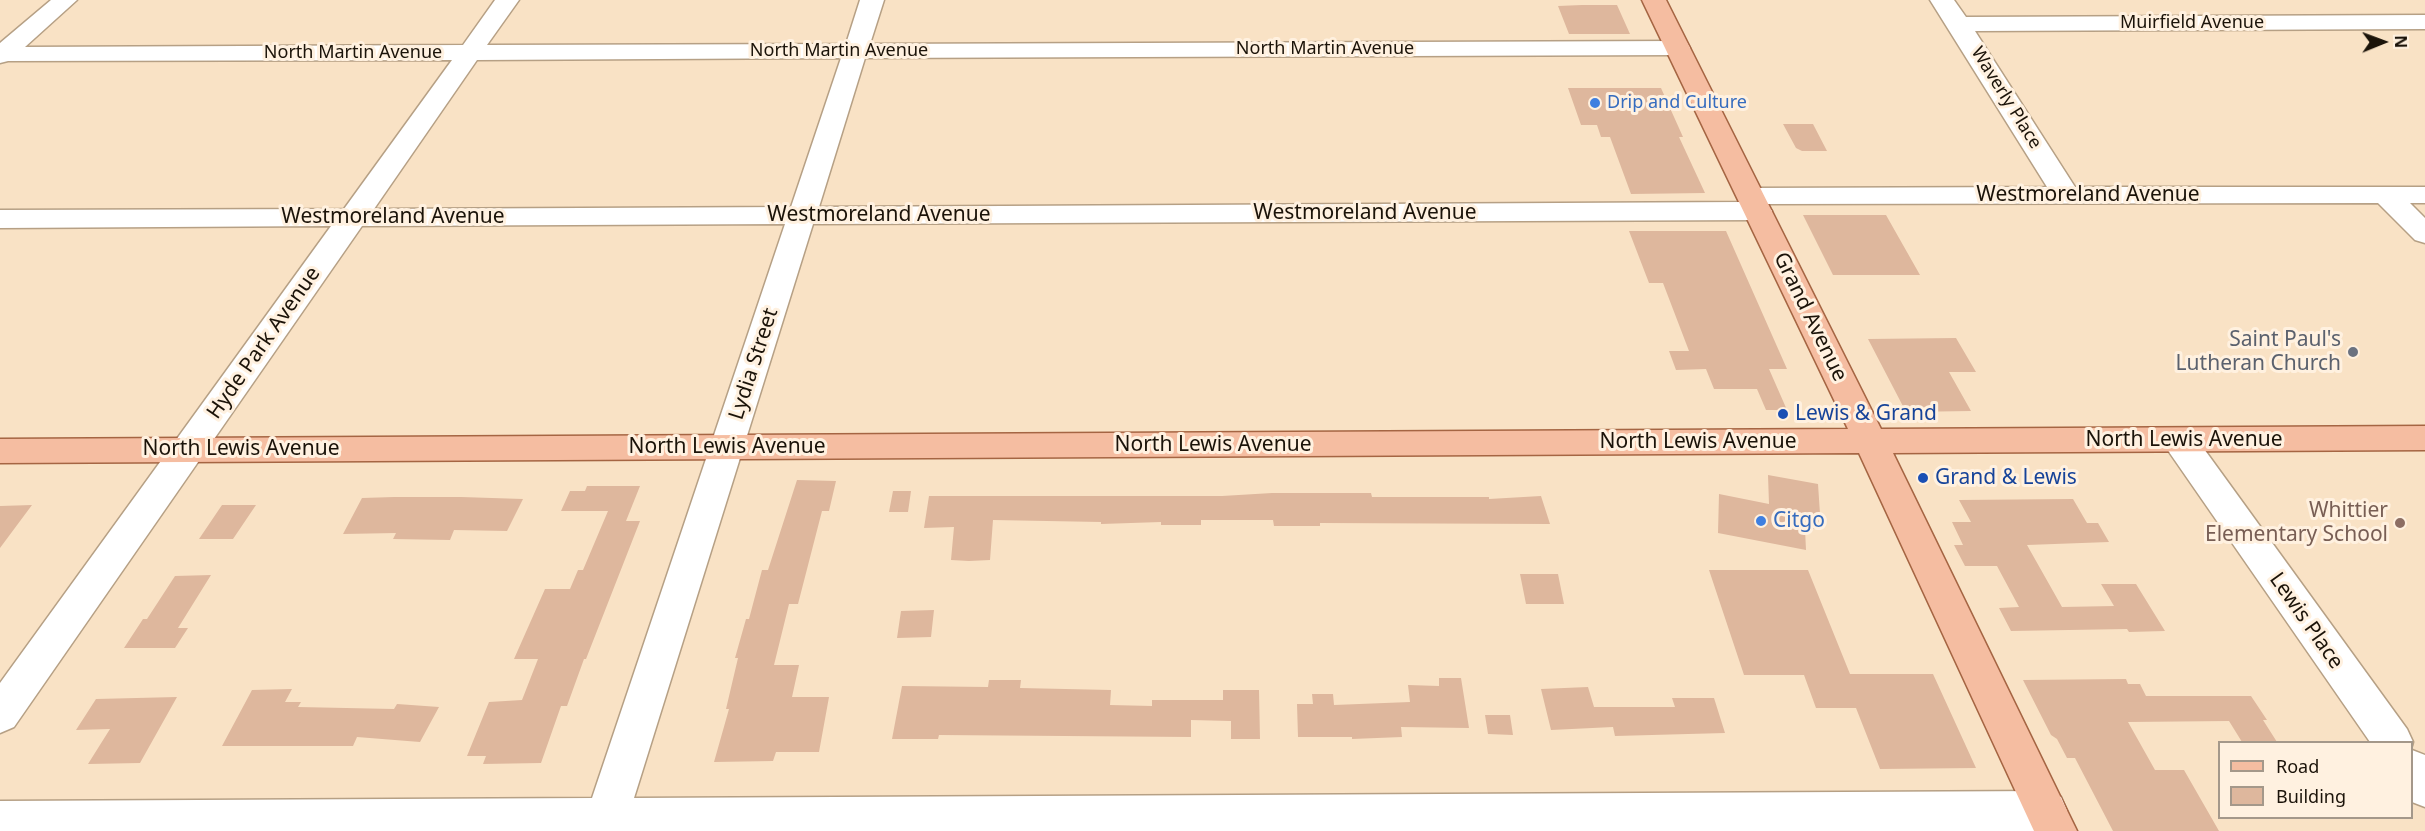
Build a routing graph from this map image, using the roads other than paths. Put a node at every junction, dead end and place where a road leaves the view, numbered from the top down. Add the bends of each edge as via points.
1 (65, 0) edge
2 (507, 0) edge
3 (872, 0) edge
4 (1654, 0) edge
5 (1942, 0) edge
6 (2425, 22) edge
7 (1959, 24) junction
8 (1678, 48) junction
9 (855, 51) junction
10 (470, 52) junction
11 (1, 55) edge
12 (2385, 195) junction
13 (2425, 195) edge
14 (2067, 197) junction
15 (1754, 203) junction
16 (802, 215) junction
17 (352, 218) junction
18 (0, 219) edge
19 (2425, 234) edge
20 (2425, 438) edge
21 (2179, 440) junction
22 (1869, 441) junction
23 (727, 447) junction
24 (188, 450) junction
25 (0, 451) edge
26 (0, 715) edge
27 (2392, 741) edge
28 (2413, 770) edge
29 (2425, 788) edge
30 (0, 821) edge
31 (2051, 821) edge
32 (604, 824) edge

1 - 11 street
2 - 10 street, Hyde Park Avenue
3 - 9 street, Lydia Street
4 - 8 main road, Grand Avenue
5 - 7 street, Waverly Place
6 - 7 street, Muirfield Avenue
7 - 14 street, Waverly Place
8 - 9 street, North Martin Avenue
8 - 15 main road, Grand Avenue
9 - 10 street, North Martin Avenue
9 - 16 street, Lydia Street
10 - 11 street, North Martin Avenue
10 - 17 street, Hyde Park Avenue
12 - 13 street, Westmoreland Avenue
12 - 14 street, Westmoreland Avenue
12 - 19 street
14 - 15 street, Westmoreland Avenue via 1912,194
15 - 16 street, Westmoreland Avenue
15 - 22 main road, Grand Avenue
16 - 17 street, Westmoreland Avenue
16 - 23 street, Lydia Street
17 - 18 street, Westmoreland Avenue
17 - 24 street, Hyde Park Avenue
20 - 21 main road, North Lewis Avenue
21 - 22 main road, North Lewis Avenue
21 - 27 street, Lewis Place
22 - 23 main road, North Lewis Avenue
22 - 31 main road, Grand Avenue
23 - 24 main road, North Lewis Avenue
23 - 32 street, Lydia Street
24 - 25 main road, North Lewis Avenue
24 - 26 street, Hyde Park Avenue
28 - 29 street
30 - 32 street
31 - 32 street

